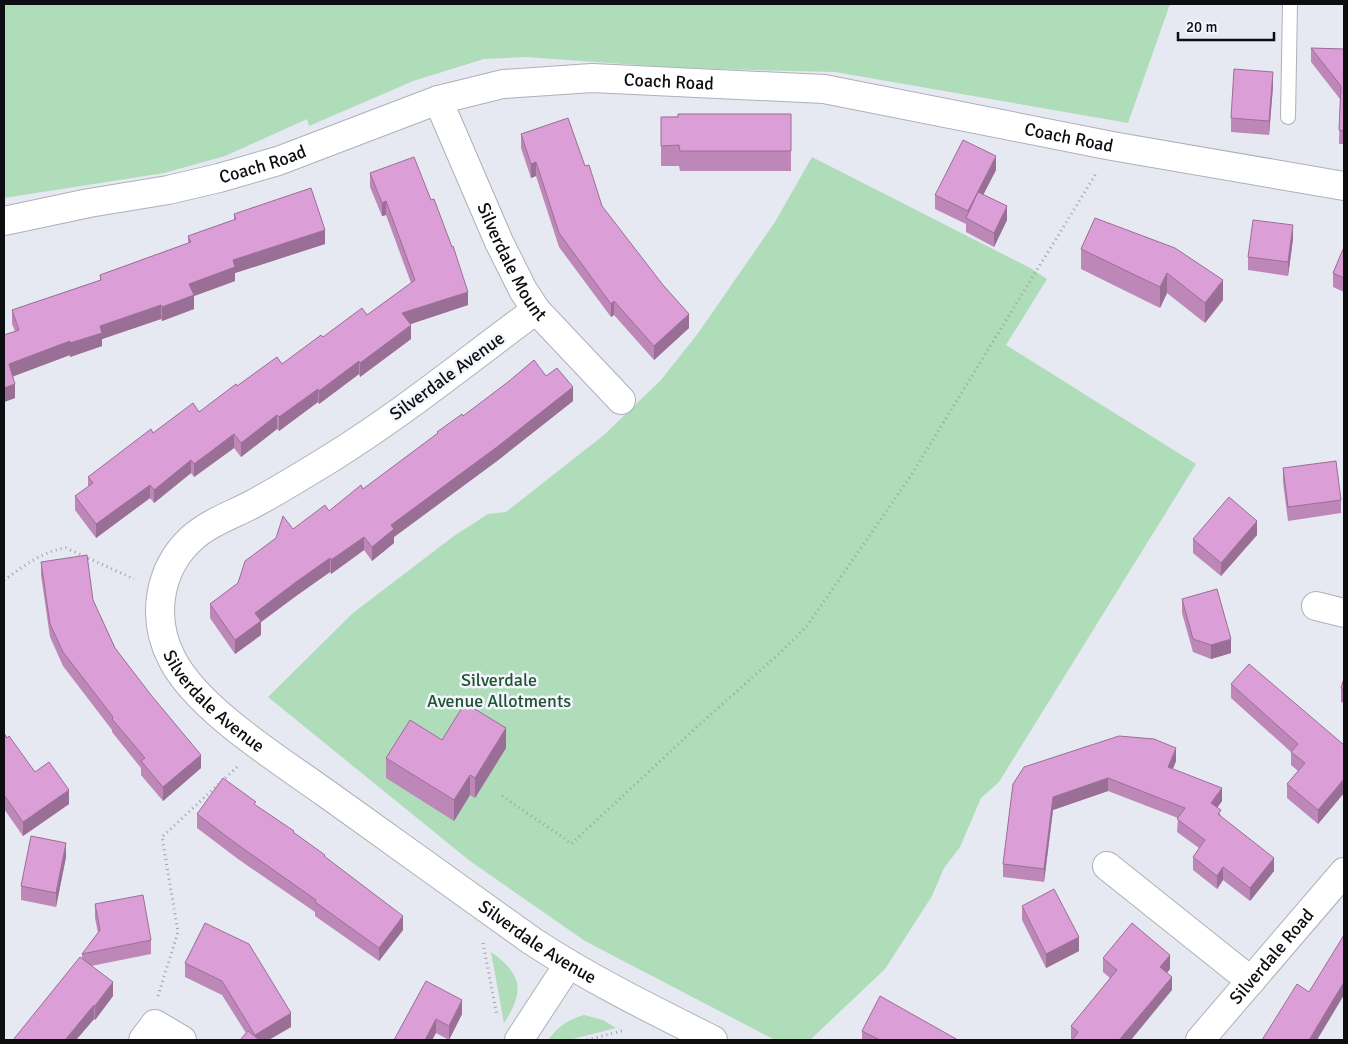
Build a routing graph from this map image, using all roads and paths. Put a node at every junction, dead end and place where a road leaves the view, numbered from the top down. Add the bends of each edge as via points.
1 (1290, 4) edge
2 (438, 100) junction
3 (1288, 116) dead end
4 (1112, 146) junction
5 (1344, 186) edge
6 (4, 221) edge
7 (536, 310) junction
8 (621, 400) dead end
9 (4, 580) edge
10 (161, 592) junction
11 (1316, 606) dead end
12 (1344, 613) edge
13 (260, 746) junction
14 (502, 796) dead end
15 (1107, 866) dead end
16 (1344, 872) edge
17 (475, 900) junction
18 (568, 964) junction
19 (1251, 981) junction
20 (149, 1032) edge
21 (508, 1032) edge
22 (182, 1040) edge
23 (713, 1040) edge
24 (1200, 1040) edge

1 - 3 lane
2 - 4 street, Coach Road via 503,84 592,78 824,89
2 - 6 street, Coach Road via 278,161 236,173 168,190
2 - 7 street, Silverdale Mount via 498,242
4 - 5 street, Coach Road
4 - 14 path via 910,477 807,626 571,844
7 - 8 street, Silverdale Mount
7 - 10 street, Silverdale Avenue via 341,452 192,537 177,554
9 - 10 path via 43,554 66,548
10 - 13 street, Silverdale Avenue via 159,616 163,636 179,671 213,708
11 - 12 street
13 - 17 street, Silverdale Avenue
13 - 20 path via 162,837 178,932
15 - 19 street
16 - 19 street, Silverdale Road
17 - 18 street, Silverdale Avenue
17 - 21 path
18 - 21 street
18 - 23 street, Silverdale Avenue
19 - 24 street, Silverdale Road
20 - 22 street

